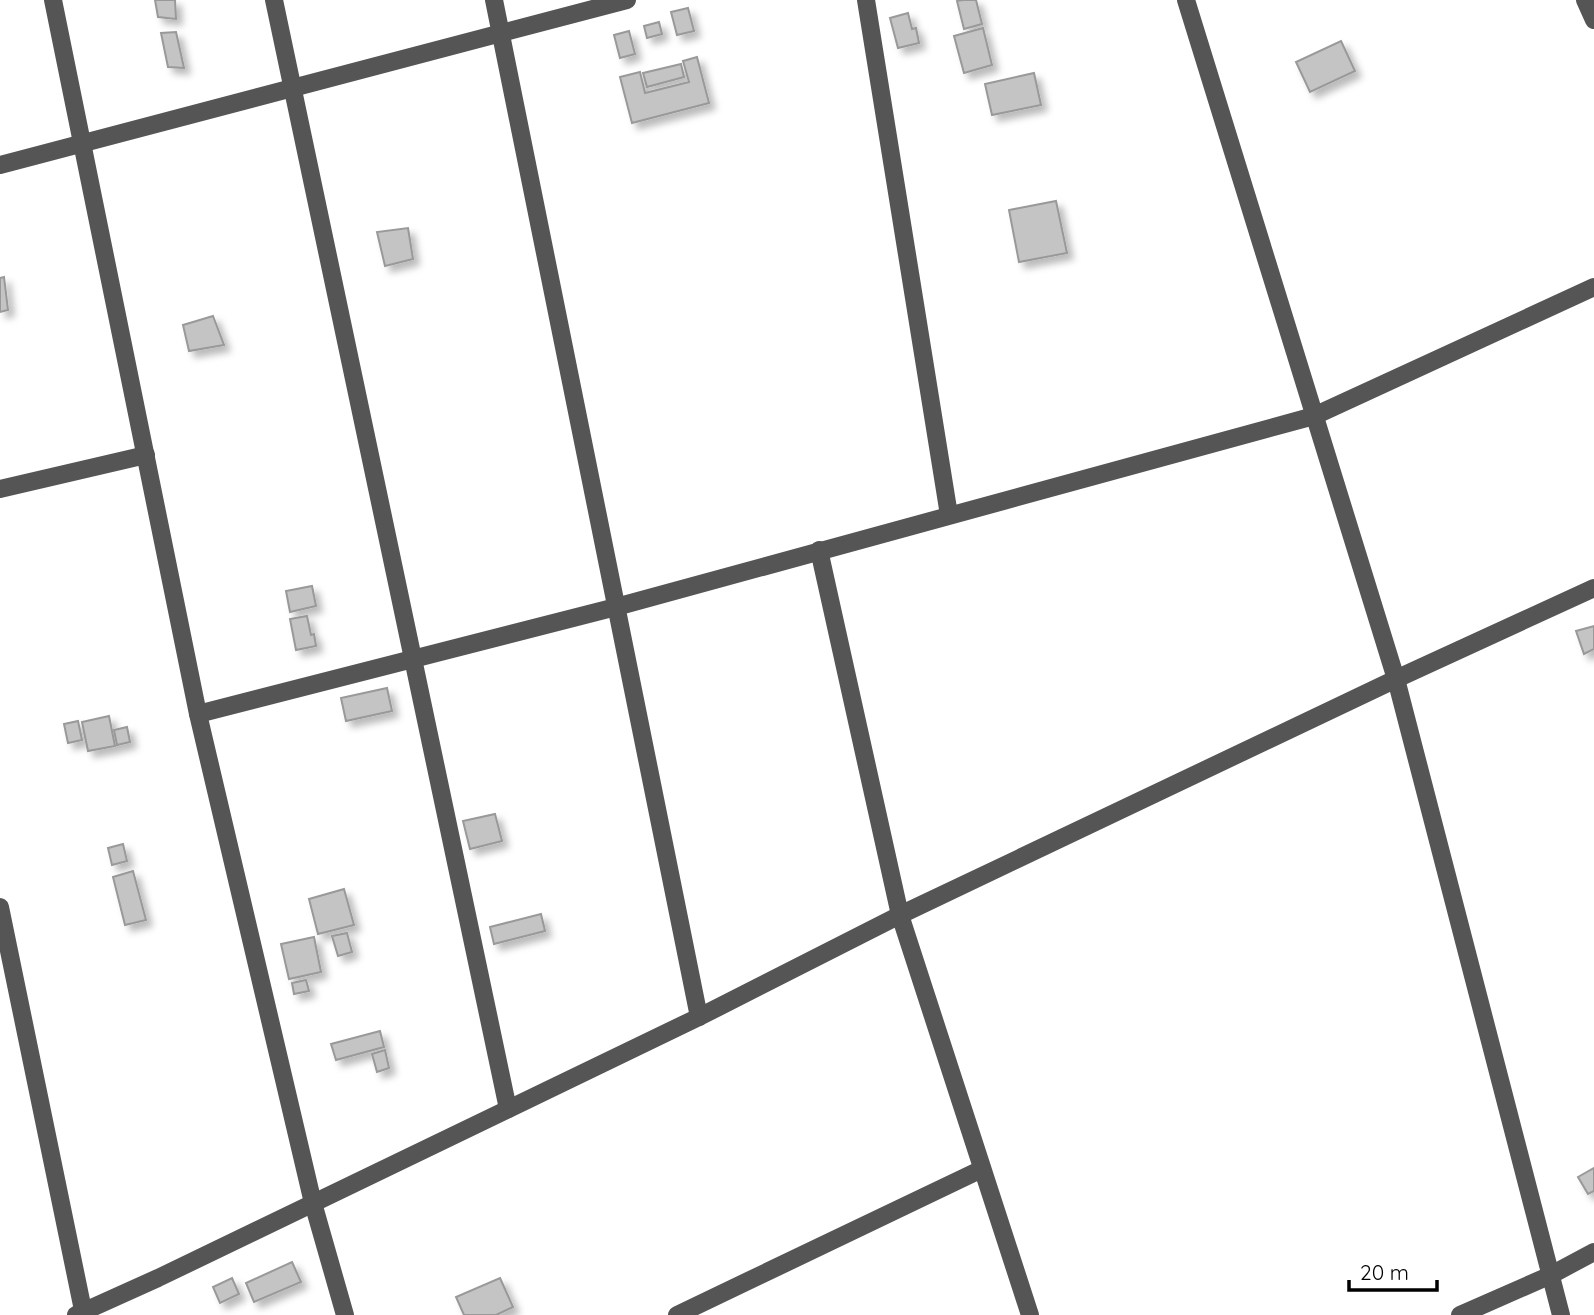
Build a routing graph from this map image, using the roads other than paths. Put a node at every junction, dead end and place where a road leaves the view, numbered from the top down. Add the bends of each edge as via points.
1 (53, 0) edge
2 (274, 0) edge
3 (494, 0) edge
4 (627, 0) edge
5 (866, 0) edge
6 (1186, 0) edge
7 (1585, 0) edge
8 (1594, 20) edge
9 (500, 34) junction
10 (292, 88) junction
11 (83, 143) junction
12 (0, 165) edge
13 (1594, 287) edge
14 (1314, 416) junction
15 (146, 455) junction
16 (0, 489) edge
17 (949, 515) junction
18 (819, 550) junction
19 (1594, 588) edge
20 (617, 607) junction
21 (413, 659) junction
22 (1396, 679) junction
23 (198, 714) junction
24 (0, 907) edge
25 (900, 915) junction
26 (699, 1017) junction
27 (508, 1108) junction
28 (982, 1169) junction
29 (313, 1203) junction
30 (1594, 1252) edge
31 (1551, 1275) junction
32 (81, 1314) edge
33 (345, 1315) edge
34 (677, 1315) edge
35 (1030, 1315) edge
36 (1460, 1315) edge
37 (1561, 1315) edge

1 - 11 street
2 - 10 street
3 - 9 street
4 - 9 street
5 - 17 street
6 - 14 street
7 - 8 street
9 - 10 street
9 - 20 street
10 - 11 street
10 - 21 street
11 - 12 street
11 - 15 street
13 - 14 street
14 - 17 street
14 - 22 street
15 - 16 street
15 - 23 street
17 - 18 street
18 - 20 street
18 - 25 street
19 - 22 street
20 - 21 street
20 - 26 street
21 - 23 street
21 - 27 street
22 - 25 street
22 - 31 street
23 - 29 street
24 - 32 street
25 - 26 street
25 - 28 street
26 - 27 street
27 - 29 street
28 - 34 street
28 - 35 street
29 - 32 street
29 - 33 street
30 - 31 street
31 - 36 street
31 - 37 street

